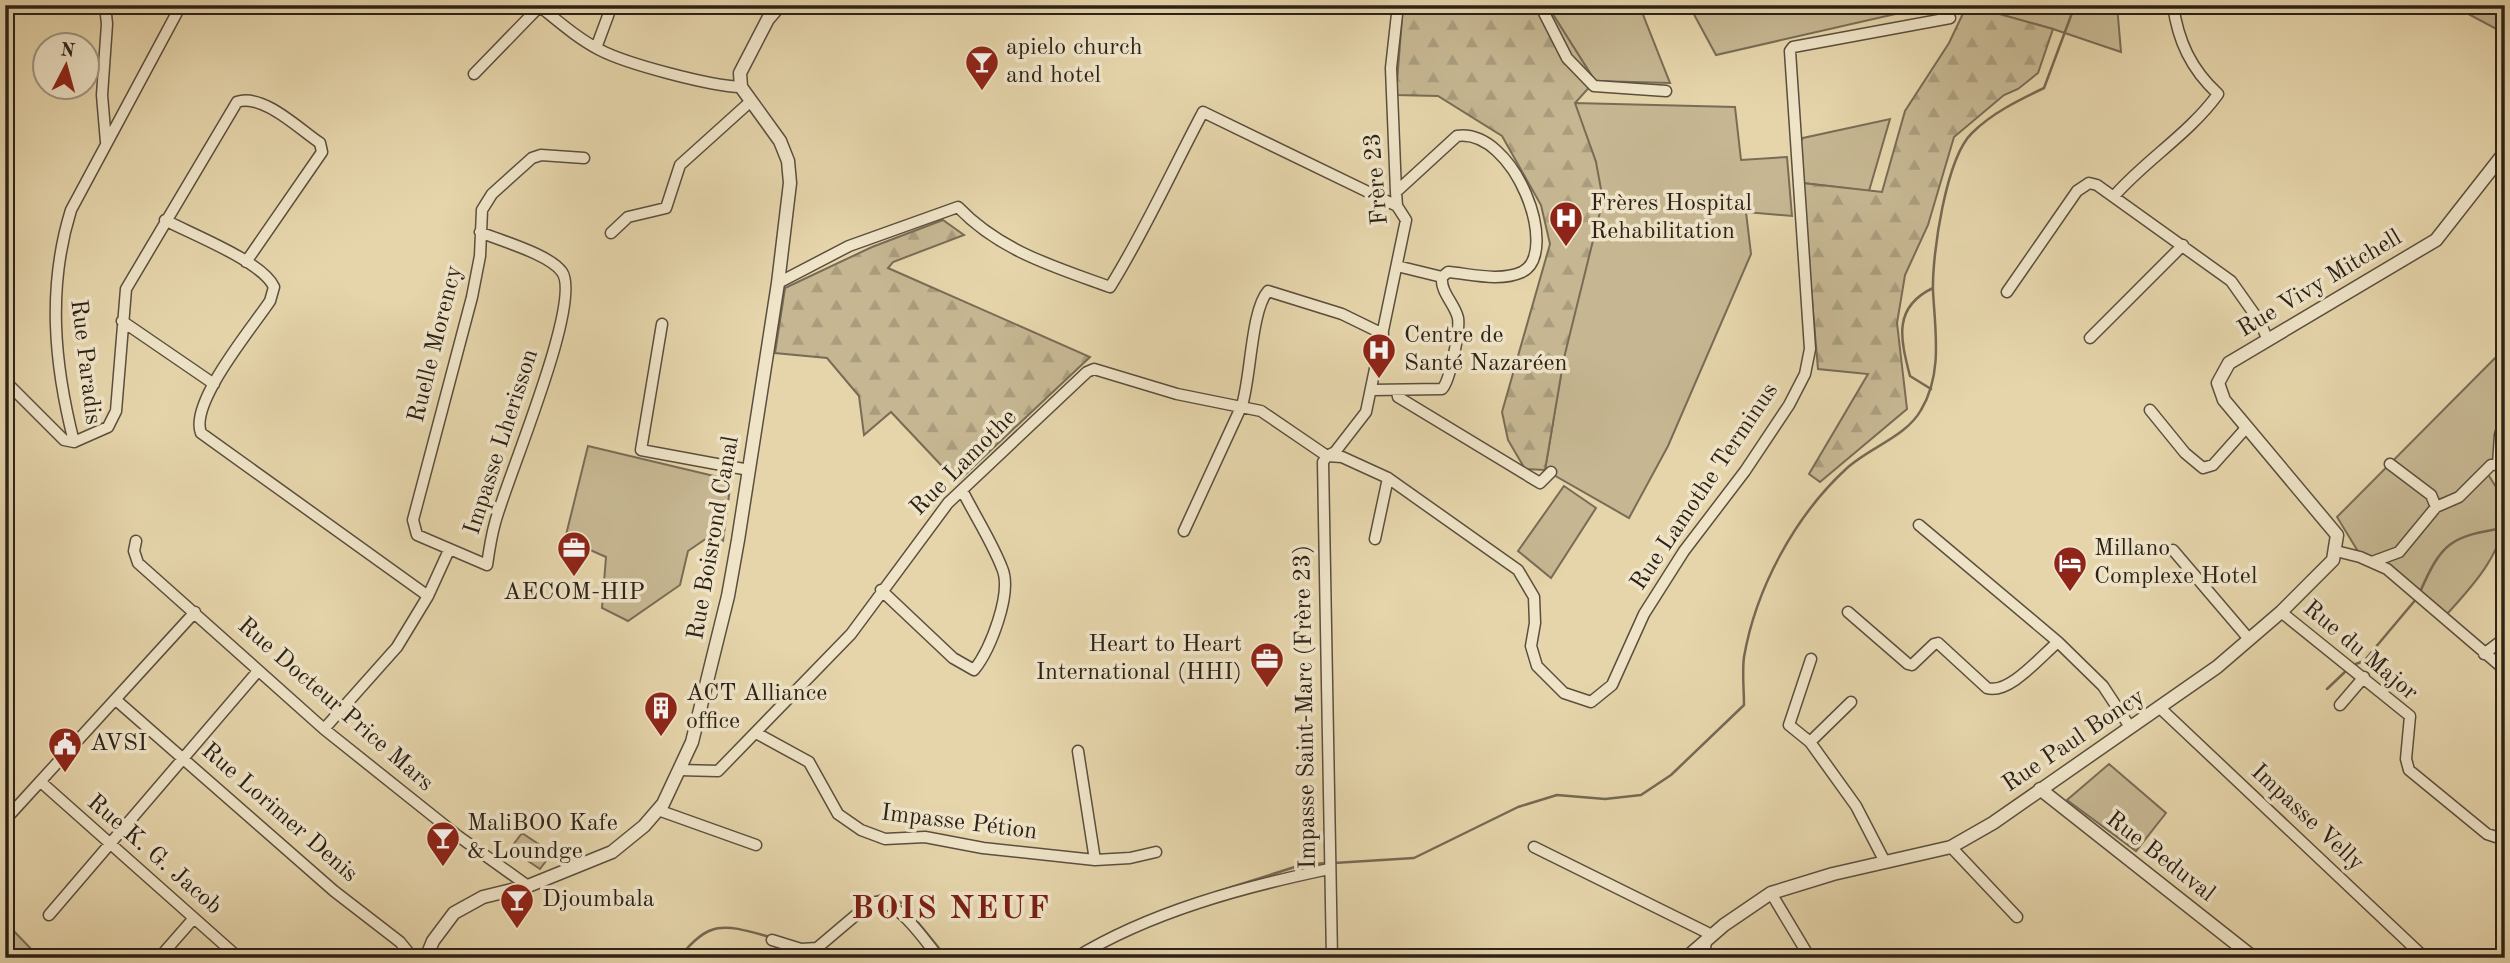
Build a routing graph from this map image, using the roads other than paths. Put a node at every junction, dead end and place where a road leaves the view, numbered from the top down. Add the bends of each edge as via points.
1 (105, 5) edge
2 (181, 5) edge
3 (612, 5) edge
4 (780, 5) edge
5 (1398, 5) edge
6 (1540, 5) edge
7 (2173, 5) edge
8 (539, 6) edge
9 (1950, 18) dead end
10 (596, 48) junction
11 (474, 74) dead end
12 (741, 87) junction
13 (1666, 91) dead end
14 (751, 101) junction
15 (106, 142) junction
16 (2505, 152) edge
17 (584, 158) dead end
18 (1396, 192) junction
19 (2115, 195) junction
20 (1397, 206) junction
21 (165, 220) junction
22 (480, 232) junction
23 (611, 233) dead end
24 (2183, 245) junction
25 (246, 262) junction
26 (1397, 266) junction
27 (1442, 277) junction
28 (778, 283) junction
29 (2007, 292) dead end
30 (122, 321) junction
31 (662, 324) dead end
32 (1383, 334) junction
33 (2090, 338) dead end
34 (2267, 338) junction
35 (5, 381) edge
36 (214, 384) junction
37 (1372, 390) junction
38 (1398, 391) junction
39 (1242, 405) junction
40 (2150, 410) dead end
41 (2505, 419) edge
42 (2246, 428) junction
43 (74, 442) junction
44 (1326, 456) junction
45 (2390, 464) dead end
46 (2502, 464) edge
47 (749, 470) junction
48 (1552, 472) dead end
49 (1388, 478) junction
50 (962, 491) junction
51 (2436, 507) junction
52 (1919, 525) dead end
53 (1184, 531) dead end
54 (1375, 539) dead end
55 (136, 541) dead end
56 (449, 550) junction
57 (2173, 550) dead end
58 (2336, 551) junction
59 (2372, 562) junction
60 (486, 565) joint
61 (881, 590) junction
62 (428, 596) junction
63 (195, 612) junction
64 (1848, 612) dead end
65 (2281, 612) junction
66 (2505, 638) edge
67 (2249, 639) junction
68 (2058, 642) junction
69 (2484, 654) junction
70 (1811, 659) dead end
71 (2355, 670) junction
72 (2505, 670) edge
73 (258, 671) junction
74 (116, 700) junction
75 (1852, 702) dead end
76 (2340, 705) dead end
77 (2160, 708) junction
78 (2130, 727) junction
79 (324, 729) junction
80 (756, 733) junction
81 (1810, 742) junction
82 (1078, 751) dead end
83 (186, 758) junction
84 (679, 770) junction
85 (42, 783) junction
86 (2040, 789) junction
87 (657, 810) junction
88 (5, 820) edge
89 (2505, 840) edge
90 (110, 845) junction
91 (756, 845) dead end
92 (1534, 847) dead end
93 (1951, 847) junction
94 (1156, 852) dead end
95 (1095, 860) junction
96 (1885, 862) junction
97 (1329, 869) junction
98 (528, 886) junction
99 (1770, 893) junction
100 (49, 915) dead end
101 (2017, 917) dead end
102 (194, 918) junction
103 (1709, 938) junction
104 (772, 940) dead end
105 (159, 958) edge
106 (239, 958) edge
107 (413, 958) edge
108 (426, 958) edge
109 (939, 958) edge
110 (1075, 958) edge
111 (1332, 958) edge
112 (1686, 958) edge
113 (1704, 958) edge
114 (1810, 958) edge
115 (2255, 958) edge
116 (2425, 958) edge

1 - 15 street via 102,95
2 - 15 street, Rue Paradis
3 - 10 street
4 - 12 street via 752,45 740,73
5 - 18 street, Frère 23 via 1391,68
6 - 13 street via 1567,58 1594,86
7 - 19 street via 2182,45 2193,67 2218,94 2203,115
8 - 10 street
8 - 11 street
9 - 49 street, Rue Lamothe Terminus via 1790,51 1810,349 1805,374 1745,471 1684,551 1644,614 1612,685 1598,697 1591,702 1564,694 1537,666 1531,646 1534,597 1518,569
10 - 12 street via 719,86
12 - 14 street, Rue Boisrond Canal
14 - 23 street via 680,165 666,208 628,217
14 - 28 street, Rue Boisrond Canal via 789,161
15 - 43 street, Rue Paradis via 71,209 60,245 54,301 60,374
16 - 34 street, Rue Vivy Mitchell via 2436,240
17 - 22 street, Ruelle Morency via 532,158 486,202
18 - 20 street, Frère 23
18 - 27 street via 1457,136 1482,137 1515,171 1538,237 1535,257 1525,270 1507,277 1448,272
19 - 24 street
19 - 29 street via 2097,185 2083,186
20 - 26 street, Frère 23 via 1406,220
20 - 28 street via 1203,112 1110,287 1017,253 958,207 849,246
21 - 25 street
21 - 25 street, Rue Paradis via 237,102 258,102 321,148 320,159
21 - 30 street, Rue Paradis via 126,289
22 - 56 street, Ruelle Morency via 472,297 413,520 417,535
22 - 60 street, Impasse Lherisson via 546,259 560,270 567,289 559,333 495,522
24 - 33 street
24 - 34 street via 2231,281
25 - 36 street via 271,282 273,293
26 - 27 street
26 - 32 street, Frère 23
27 - 38 street via 1441,284 1458,317 1446,386
28 - 47 street, Rue Boisrond Canal
30 - 36 street
30 - 43 street, Rue Paradis via 116,411 108,427
31 - 47 street via 641,450
32 - 37 street, Frère 23
32 - 39 street via 1342,314 1268,290 1254,332 1249,384
34 - 42 street, Rue Vivy Mitchell via 2229,363 2218,383 2224,400
35 - 43 street via 64,440
36 - 62 street via 199,418 201,433
37 - 38 street
37 - 44 street, Frère 23 via 1366,412 1335,452
38 - 48 street via 1398,397 1540,483
39 - 44 street, Rue Lamothe via 1261,411
39 - 50 street, Rue Lamothe via 1177,394 1094,369
39 - 53 street
40 - 42 street via 2203,468 2213,465
41 - 46 street via 2500,435
42 - 58 street, Rue Vivy Mitchell via 2329,523 2337,536
44 - 49 street, Rue Lamothe Terminus via 1342,457
44 - 97 street, Impasse Saint-Marc (Frère 23)
45 - 51 street via 2431,495
46 - 51 street via 2491,466 2459,496
47 - 84 street, Rue Boisrond Canal via 728,596 700,716
49 - 54 street
50 - 61 street, Rue Lamothe
50 - 61 street via 1004,570 1003,603 984,657 974,670 953,658
51 - 59 street via 2399,552
52 - 68 street
55 - 63 street, Rue Docteur Price Mars via 138,563
56 - 60 street, Ruelle Morency
56 - 62 street
57 - 67 street
58 - 59 street
58 - 65 street, Rue Paul Boncy via 2333,560
59 - 69 street via 2387,569
61 - 80 street, Rue Lamothe via 851,634
62 - 79 street via 397,647
63 - 73 street, Rue Docteur Price Mars
63 - 74 street
64 - 68 street via 1908,664 1938,643 1994,690 2011,685
65 - 67 street, Rue Paul Boncy
65 - 71 street, Rue du Major
66 - 69 street
67 - 77 street, Rue Paul Boncy
68 - 78 street via 2103,686
69 - 72 street
70 - 81 street via 1789,722
71 - 76 street
71 - 89 street, Rue du Major via 2410,716 2409,770 2477,827
73 - 79 street, Rue Docteur Price Mars
73 - 83 street
74 - 83 street, Rue Lorimer Denis
74 - 85 street
75 - 81 street
77 - 78 street, Rue Paul Boncy
77 - 116 street, Impasse Velly
78 - 86 street, Rue Paul Boncy
79 - 98 street, Rue Docteur Price Mars
80 - 84 street, Rue Lamothe via 718,771
80 - 95 street, Impasse Pétion via 809,762 838,814 885,839 925,837
81 - 96 street via 1856,806
82 - 95 street
83 - 90 street
83 - 107 street, Rue Lorimer Denis
84 - 87 street, Rue Boisrond Canal
85 - 88 street
85 - 90 street, Rue K. G. Jacob
86 - 93 street, Rue Paul Boncy
86 - 115 street, Rue Beduval
87 - 91 street
87 - 98 street, Rue Boisrond Canal via 612,852
90 - 100 street
90 - 102 street, Rue K. G. Jacob
92 - 103 street
93 - 96 street, Rue Paul Boncy
93 - 101 street
94 - 95 street, Impasse Pétion
96 - 99 street, Rue Paul Boncy
97 - 110 street via 1199,904 1106,940
97 - 111 street, Impasse Saint-Marc (Frère 23)
98 - 108 street, Rue Boisrond Canal via 483,897 454,913
99 - 103 street, Rue Paul Boncy
99 - 114 street
102 - 105 street
102 - 106 street, Rue K. G. Jacob
103 - 112 street, Rue Paul Boncy
103 - 113 street
104 - 109 street via 802,949 817,948 869,904 880,901 894,906

